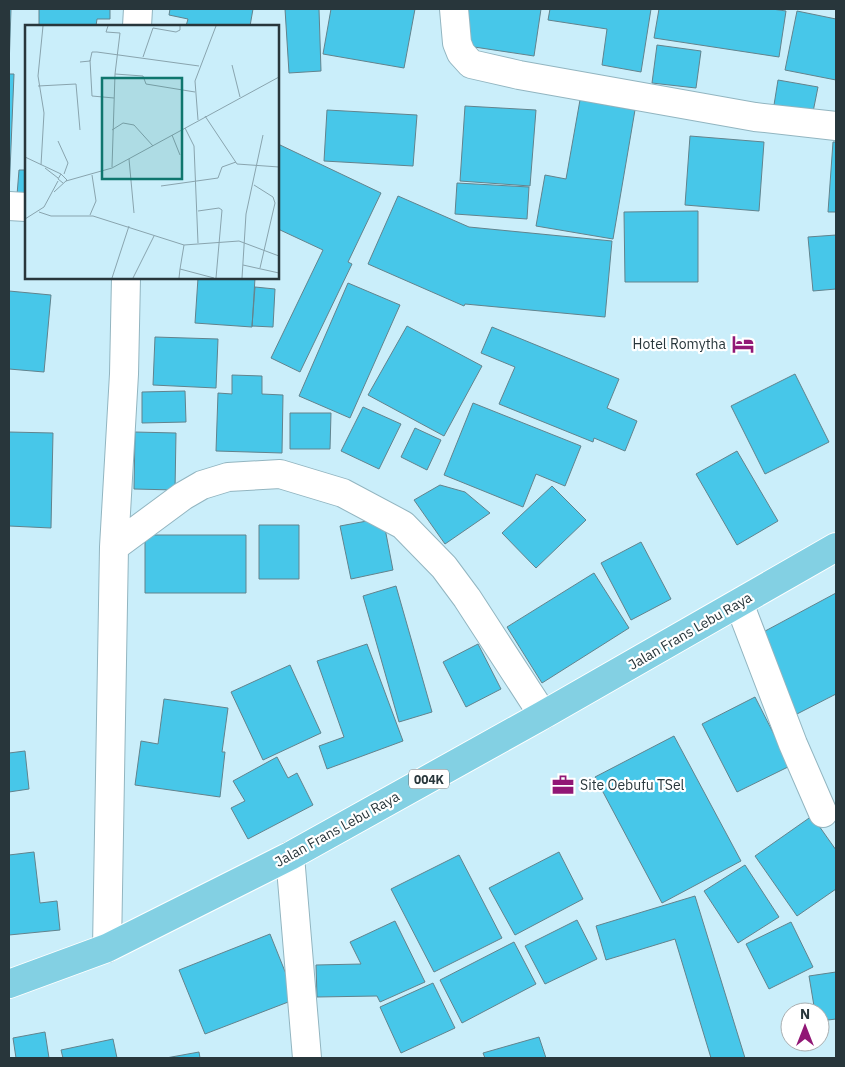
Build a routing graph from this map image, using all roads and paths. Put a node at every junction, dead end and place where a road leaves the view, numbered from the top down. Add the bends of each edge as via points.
1 (138, 9) edge
2 (454, 9) edge
3 (137, 25) edge
4 (836, 126) edge
5 (9, 206) edge
6 (25, 207) edge
7 (126, 279) edge
8 (114, 546) junction
9 (836, 547) edge
10 (739, 603) junction
11 (543, 715) junction
12 (823, 813) dead end
13 (290, 856) junction
14 (107, 948) junction
15 (9, 984) edge
16 (307, 1058) edge

1 - 3 street
2 - 4 street via 457,44 471,64 519,76 755,117
5 - 6 street
7 - 8 street
8 - 11 street via 183,496 202,485 228,477 280,474 343,493 403,525 444,567
8 - 14 street
9 - 10 main road, Jalan Frans Lebu Raya / 004K
10 - 11 main road, Jalan Frans Lebu Raya / 004K
10 - 12 street
11 - 13 main road, Jalan Frans Lebu Raya / 004K
13 - 14 main road, Jalan Frans Lebu Raya / 004K
13 - 16 street
14 - 15 main road, Jalan Frans Lebu Raya / 004K

